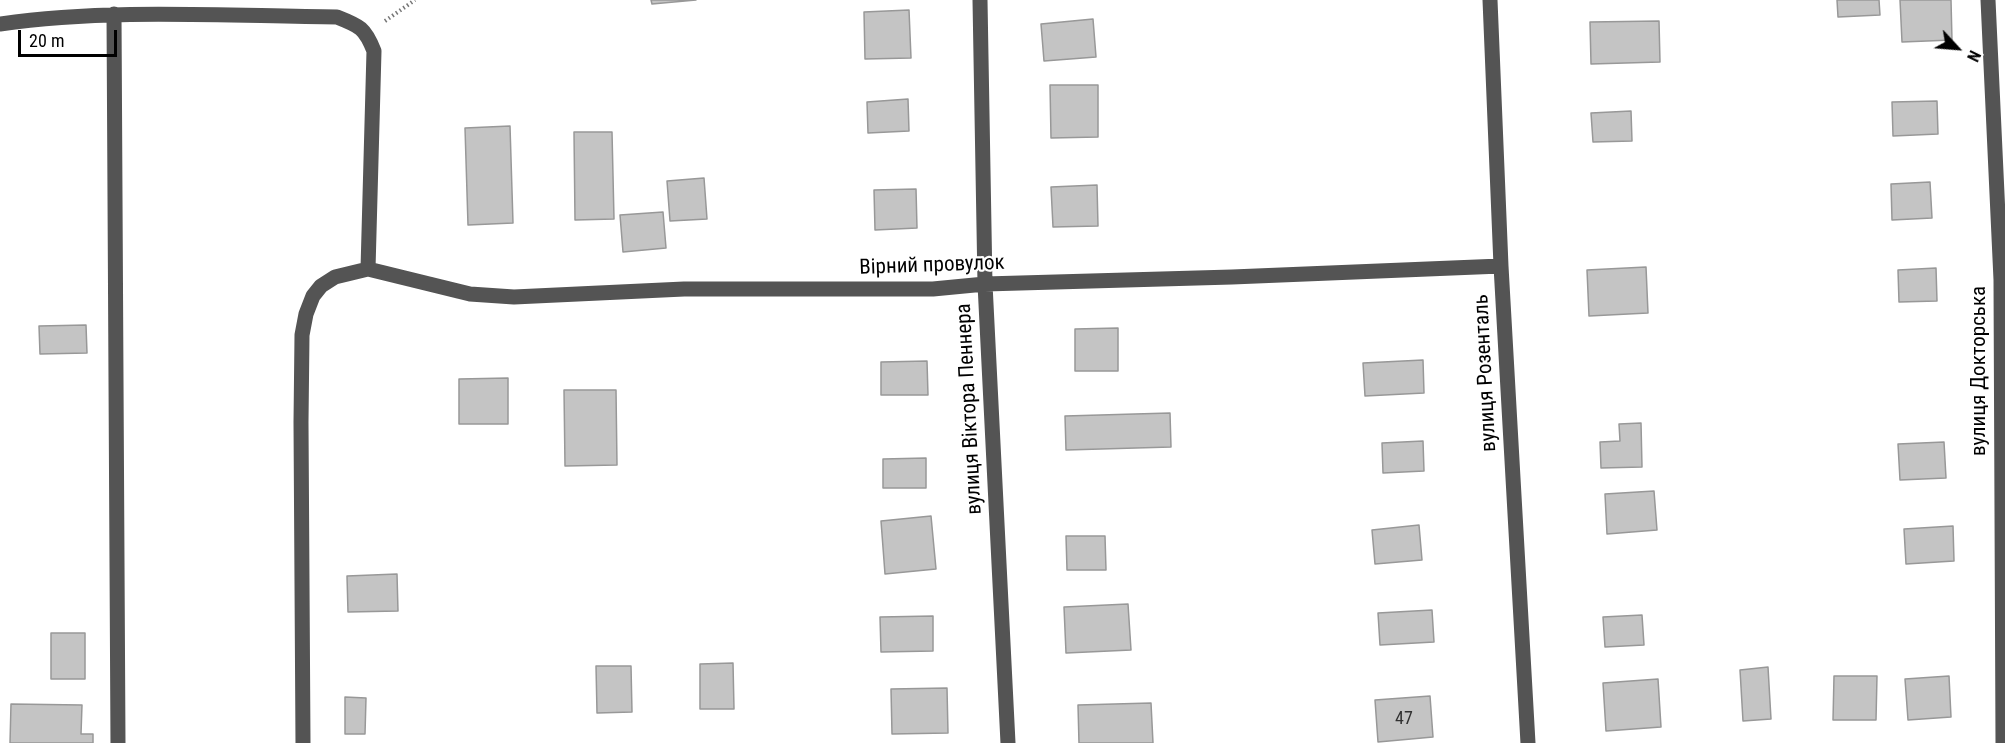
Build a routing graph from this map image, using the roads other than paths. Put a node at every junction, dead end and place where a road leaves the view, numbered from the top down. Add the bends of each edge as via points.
1 (980, 0) edge
2 (1490, 0) edge
3 (1988, 0) edge
4 (114, 14) junction
5 (0, 24) edge
6 (1501, 266) junction
7 (368, 269) junction
8 (985, 284) junction
9 (118, 743) edge
10 (303, 743) edge
11 (1008, 743) edge
12 (1528, 743) edge
13 (2003, 743) edge

1 - 8 street, вулиця Віктора Пеннера
2 - 6 street, вулиця Розенталь
3 - 13 street, вулиця Докторська via 2001,280
4 - 5 street
4 - 7 street via 337,17 367,33 374,51
4 - 9 street
6 - 8 street, Вірний провулок
6 - 12 street, вулиця Розенталь
7 - 8 street, Вірний провулок via 470,294 514,297 684,289 933,289
7 - 10 street via 335,276 321,286 313,296 302,334
8 - 11 street, вулиця Віктора Пеннера

